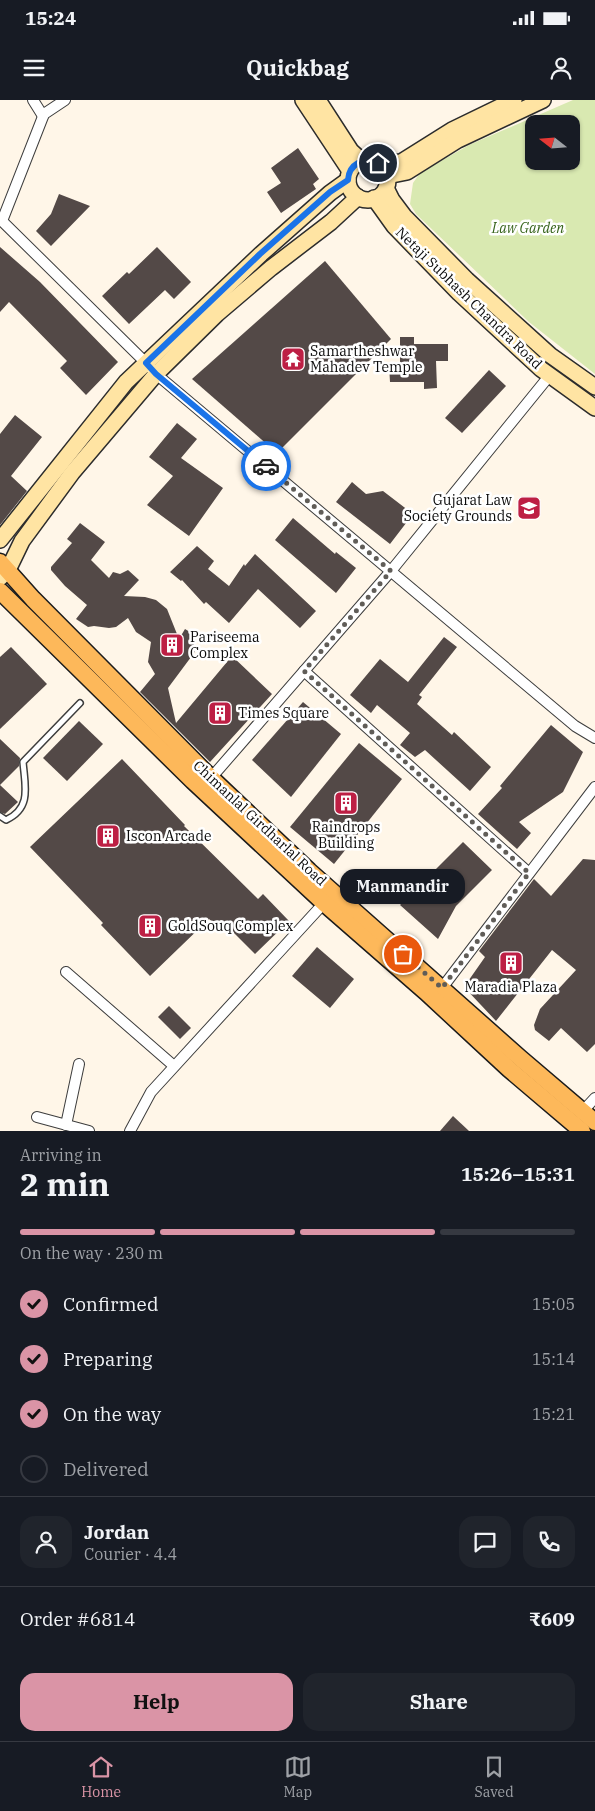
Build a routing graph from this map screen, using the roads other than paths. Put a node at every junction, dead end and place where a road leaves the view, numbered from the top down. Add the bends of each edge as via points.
1 (33, 100) edge
2 (65, 100) edge
3 (303, 100) edge
4 (318, 100) edge
5 (514, 100) edge
6 (544, 100) edge
7 (43, 116) junction
8 (362, 161) junction
9 (378, 163) junction
10 (349, 176) junction
11 (387, 182) junction
12 (358, 197) junction
13 (374, 198) junction
14 (1, 220) edge
15 (151, 369) junction
16 (550, 375) junction
17 (595, 387) edge
18 (595, 408) edge
19 (0, 540) edge
20 (3, 570) edge
21 (391, 571) junction
22 (0, 591) edge
23 (304, 671) junction
24 (80, 703) dead end
25 (595, 738) edge
26 (211, 778) junction
27 (595, 787) edge
28 (0, 816) edge
29 (529, 873) junction
30 (324, 903) junction
31 (66, 972) dead end
32 (442, 988) junction
33 (79, 1064) dead end
34 (174, 1066) junction
35 (595, 1098) edge
36 (589, 1116) edge
37 (37, 1118) dead end
38 (66, 1125) junction
39 (89, 1131) edge
40 (130, 1131) edge
41 (582, 1131) edge

1 - 7 street
2 - 7 street
3 - 10 main road
4 - 8 main road via 351,151
5 - 9 main road via 452,130 401,162
6 - 11 main road via 458,140
7 - 14 street
8 - 9 main road
8 - 10 main road via 353,167
9 - 11 main road
10 - 12 main road via 351,190
10 - 15 main road via 260,254
11 - 13 main road via 379,196
11 - 17 main road, Netaji Subhash Chandra Road via 392,200 404,216 467,280 550,355
12 - 13 main road
12 - 15 main road
13 - 16 main road, Netaji Subhash Chandra Road via 394,226 459,292
14 - 15 street
15 - 19 main road via 126,382
15 - 20 main road
15 - 21 street
16 - 18 main road, Netaji Subhash Chandra Road
16 - 21 street
20 - 26 main road, Chimanlal Girdharlal Road
21 - 23 street
21 - 25 street via 575,726
22 - 30 main road, Chimanlal Girdharlal Road via 193,781
23 - 26 street
23 - 29 street
24 - 28 lane via 23,762 25,804 15,816 6,820
26 - 32 main road, Chimanlal Girdharlal Road via 309,871
27 - 29 street
29 - 32 street
30 - 34 street
30 - 41 main road, Chimanlal Girdharlal Road
31 - 34 street
32 - 36 main road, Chimanlal Girdharlal Road
33 - 38 street
34 - 40 street via 151,1092
35 - 36 street
37 - 38 street
38 - 39 street

